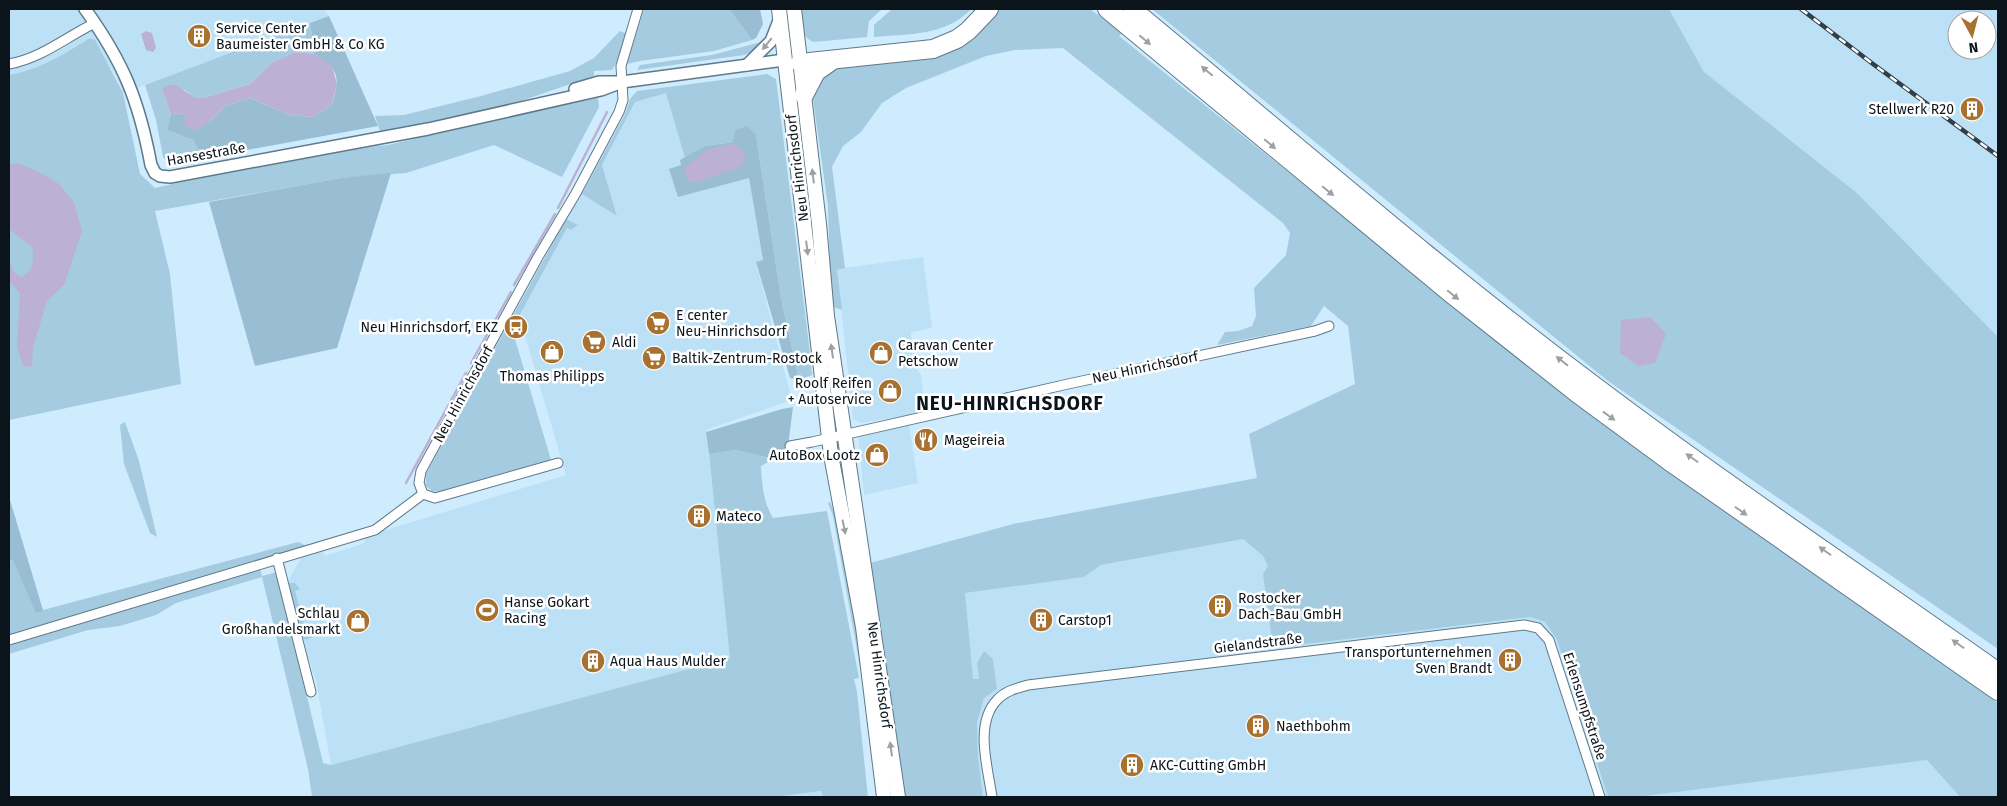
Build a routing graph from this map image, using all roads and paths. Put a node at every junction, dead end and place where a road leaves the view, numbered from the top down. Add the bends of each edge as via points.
1 (85, 9) edge
2 (638, 9) edge
3 (794, 9) edge
4 (975, 9) edge
5 (989, 9) edge
6 (1107, 9) edge
7 (1132, 9) edge
8 (779, 14) edge
9 (95, 23) junction
10 (794, 58) junction
11 (838, 59) junction
12 (9, 64) edge
13 (747, 65) junction
14 (622, 82) junction
15 (804, 95) junction
16 (1328, 326) dead end
17 (827, 424) junction
18 (843, 434) junction
19 (828, 438) junction
20 (790, 446) dead end
21 (846, 454) junction
22 (558, 463) dead end
23 (423, 494) junction
24 (277, 558) junction
25 (1538, 628) joint
26 (9, 640) edge
27 (1998, 672) edge
28 (1998, 691) edge
29 (311, 692) dead end
30 (884, 797) edge
31 (898, 797) edge
32 (992, 797) edge
33 (1600, 797) edge

1 - 9 street, Hansestraße
2 - 14 street, Neu Hinrichsdorf via 621,66
3 - 10 main road
4 - 10 highway via 958,26 934,37
5 - 11 highway via 968,31 944,46
6 -> 28 highway via 1446,290 1578,394
27 -> 7 highway via 1684,452 1583,377 1462,283
8 - 10 main road
8 -> 13 street via 771,41
9 - 12 street via 57,46
9 - 14 street, Hansestraße via 125,73 140,115 151,166 160,176 170,177 466,122
10 - 11 highway
10 - 13 street
10 - 15 main road, Neu Hinrichsdorf
10 -> 17 main road, Neu Hinrichsdorf
11 - 15 highway via 816,72
13 - 14 street
14 - 23 street, Neu Hinrichsdorf via 619,112 608,134 421,471 419,483
18 -> 15 main road, Neu Hinrichsdorf via 824,292
16 - 18 street, Neu Hinrichsdorf
17 - 18 main road
17 - 19 main road, Neu Hinrichsdorf
18 - 19 street, Neu Hinrichsdorf
18 - 21 main road, Neu Hinrichsdorf
19 - 20 street, Neu Hinrichsdorf
19 - 21 main road via 836,439
19 -> 30 main road, Neu Hinrichsdorf via 863,627
31 -> 21 main road, Neu Hinrichsdorf
22 - 23 street via 434,498
23 - 24 street via 375,530
24 - 26 street
24 - 29 street
25 - 32 street, Gielandstraße via 1524,625 1028,685 997,700 986,721
25 - 33 street, Erlensumpfstraße via 1549,640

